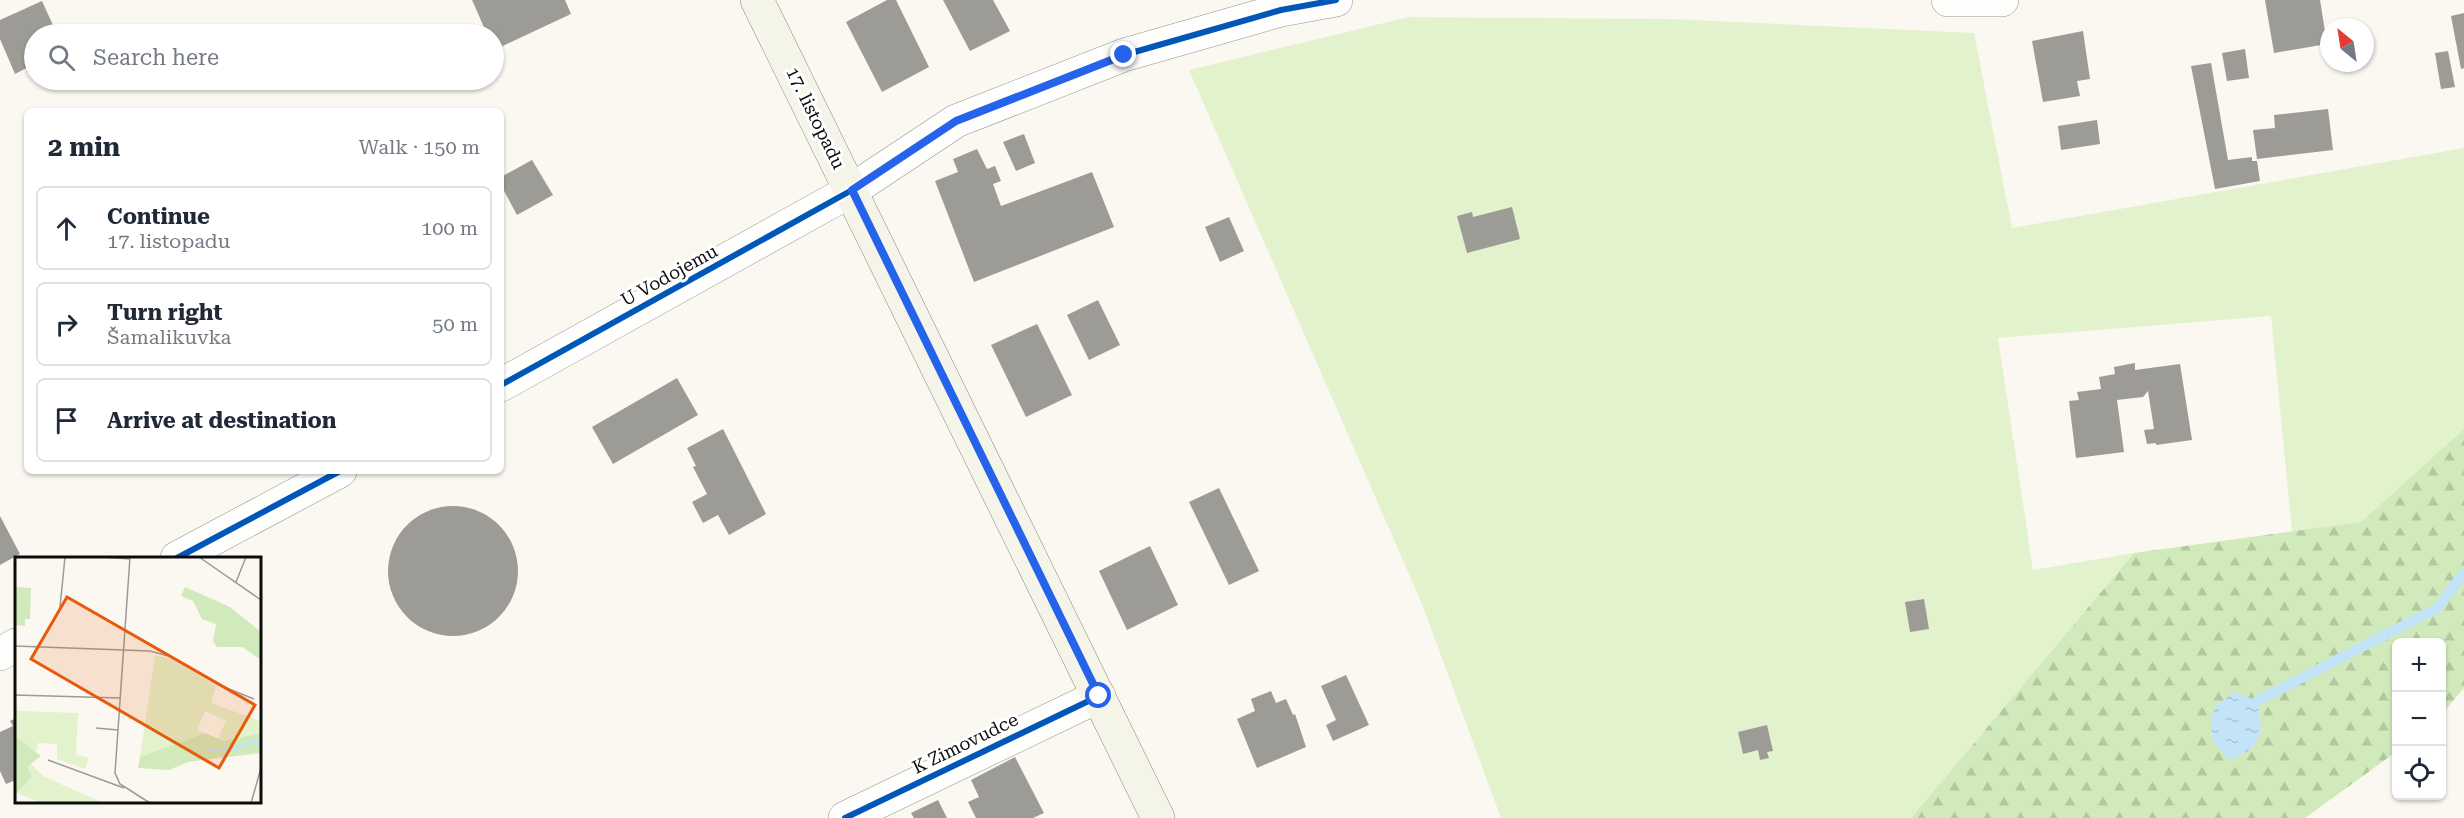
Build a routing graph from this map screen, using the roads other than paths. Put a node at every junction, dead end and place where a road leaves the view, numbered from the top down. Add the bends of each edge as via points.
1 (757, 0) edge
2 (1336, 0) edge
3 (1948, 0) edge
4 (2002, 0) edge
5 (852, 190) junction
6 (504, 383) edge
7 (334, 474) edge
8 (179, 557) edge
9 (15, 646) edge
10 (0, 654) edge
11 (1099, 696) junction
12 (845, 818) edge
13 (1158, 818) edge

1 - 5 main road, 17. listopadu
2 - 5 street, U Vodojemu via 1281,10 1124,55 956,121
3 - 4 street
5 - 6 street, U Vodojemu
5 - 11 main road, 17. listopadu
7 - 8 street
9 - 10 street
11 - 12 street, K Zimovudce
11 - 13 main road, 17. listopadu

